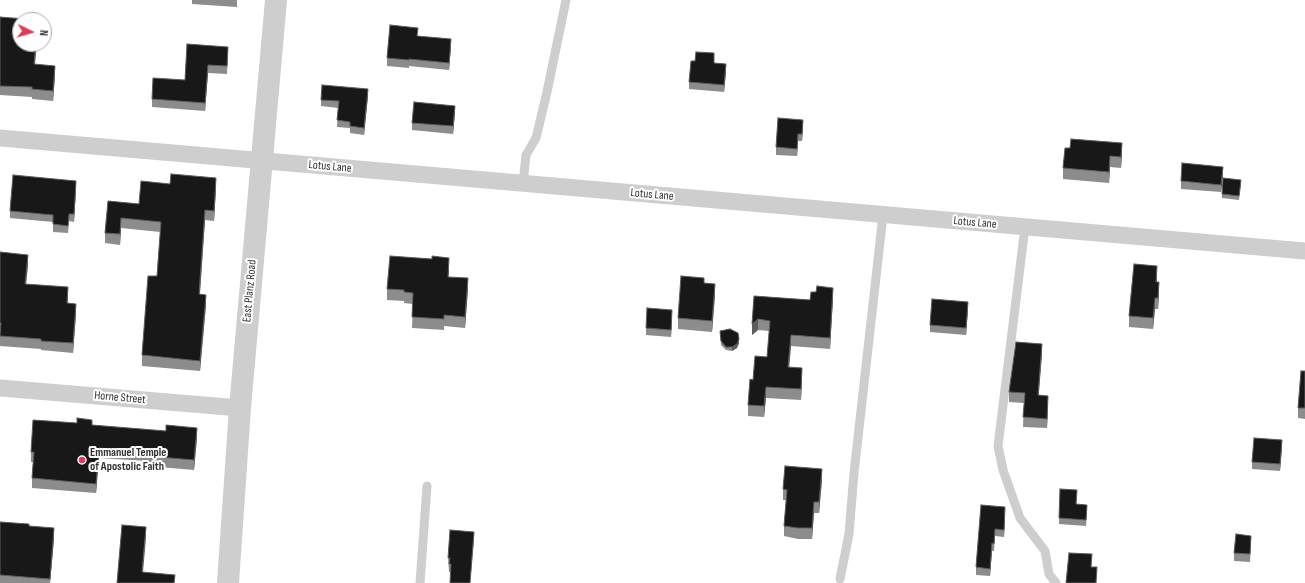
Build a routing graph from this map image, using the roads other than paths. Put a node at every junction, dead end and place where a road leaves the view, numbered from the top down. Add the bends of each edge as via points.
1 (276, 0) edge
2 (566, 0) edge
3 (0, 138) edge
4 (262, 161) junction
5 (523, 183) junction
6 (883, 215) junction
7 (1025, 227) junction
8 (1305, 251) edge
9 (0, 388) edge
10 (240, 408) junction
11 (427, 486) dead end
12 (840, 579) dead end
13 (228, 583) edge
14 (420, 583) edge
15 (1056, 583) edge

1 - 4 street, East Planz Road
2 - 5 lane via 536,138 526,155
3 - 4 street, Lotus Lane
4 - 5 street, Lotus Lane
4 - 10 street, East Planz Road
5 - 6 street, Lotus Lane
6 - 7 street, Lotus Lane
6 - 12 lane via 849,534
7 - 8 street, Lotus Lane
7 - 15 lane via 998,446 1003,470 1020,518 1045,551 1049,574
9 - 10 street, Horne Street
10 - 13 street, East Planz Road
11 - 14 lane

